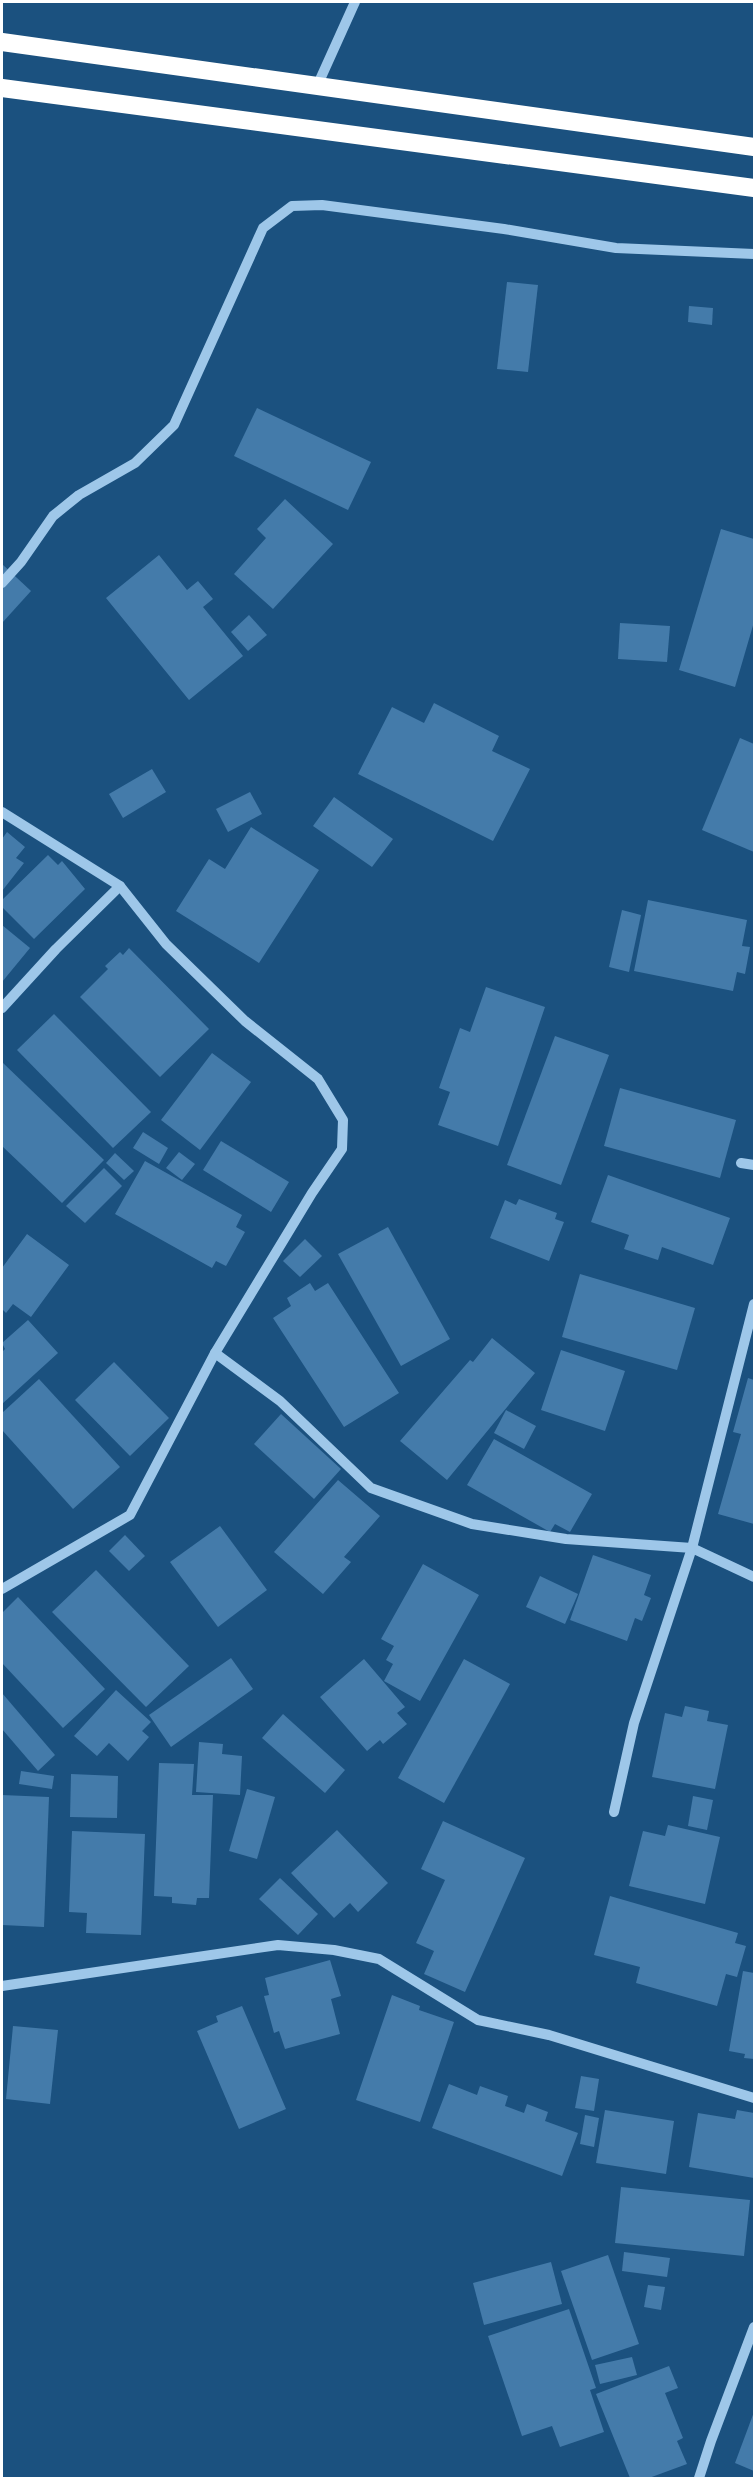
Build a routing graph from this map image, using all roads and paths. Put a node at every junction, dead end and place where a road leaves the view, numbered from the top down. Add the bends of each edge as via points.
1 (356, 2) edge
2 (2, 42) edge
3 (318, 84) junction
4 (2, 88) edge
5 (754, 147) edge
6 (754, 188) edge
7 (754, 254) edge
8 (2, 584) edge
9 (2, 812) edge
10 (120, 886) junction
11 (2, 1008) edge
12 (741, 1163) dead end
13 (754, 1165) edge
14 (754, 1304) edge
15 (215, 1353) junction
16 (692, 1548) junction
17 (754, 1577) edge
18 (2, 1589) edge
19 (614, 1812) dead end
20 (2, 1986) edge
21 (754, 2098) edge
22 (754, 2326) edge
23 (699, 2478) edge

1 - 3 street
2 - 3 highway
3 - 5 highway
4 - 6 highway
7 - 8 street via 616,248 322,205 292,206 263,228 174,425 135,463 79,495 53,516
9 - 10 street
10 - 11 street
10 - 15 street via 166,944 245,1021 318,1078 343,1120 342,1149
12 - 13 street
14 - 16 street
15 - 16 street via 280,1401 371,1488 472,1524 566,1539
15 - 18 street via 130,1515
16 - 17 street
16 - 19 street via 634,1723
20 - 21 street via 278,1945 334,1950 379,1959 478,2020 549,2035
22 - 23 street

